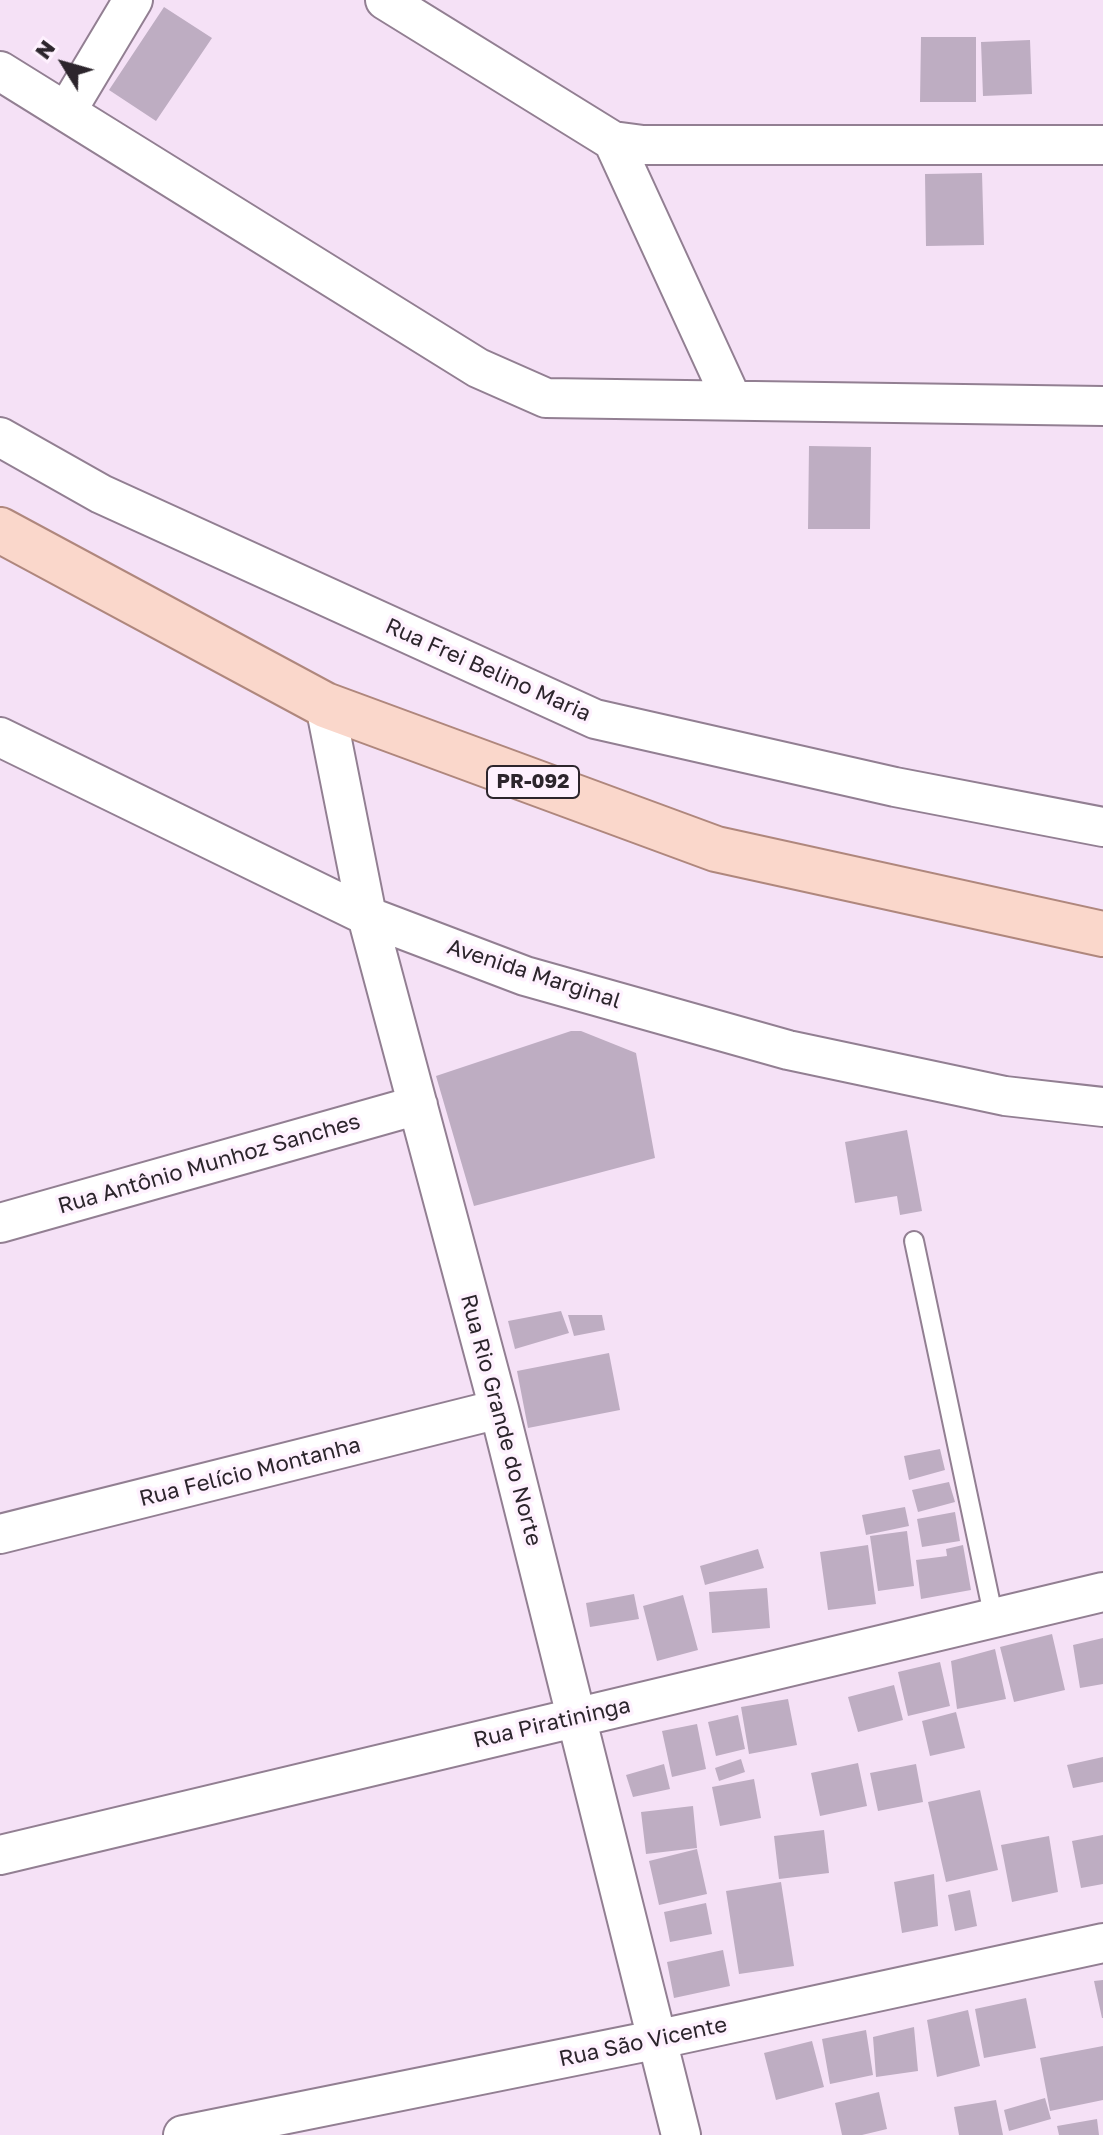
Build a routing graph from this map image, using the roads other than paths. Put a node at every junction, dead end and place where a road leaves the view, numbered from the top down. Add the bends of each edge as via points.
1 (133, 0) edge
2 (385, 0) edge
3 (0, 71) edge
4 (66, 112) junction
5 (613, 141) junction
6 (1103, 145) edge
7 (732, 400) junction
8 (1103, 406) edge
9 (0, 437) edge
10 (0, 530) edge
11 (325, 705) junction
12 (0, 737) edge
13 (1103, 827) edge
14 (367, 916) junction
15 (1103, 934) edge
16 (418, 1105) junction
17 (1103, 1107) edge
18 (0, 1223) edge
19 (914, 1241) dead end
20 (499, 1409) junction
21 (0, 1534) edge
22 (1103, 1592) edge
23 (994, 1619) junction
24 (577, 1717) junction
25 (0, 1855) edge
26 (1103, 1943) edge
27 (659, 2039) junction
28 (183, 2135) edge
29 (681, 2135) edge

1 - 4 street
2 - 5 street
3 - 4 street
4 - 7 street via 478,368 546,398
5 - 6 street
5 - 7 street
7 - 8 street
9 - 13 street, Rua Frei Belino Maria via 101,494 595,719 895,787
10 - 11 main road, PR-092
11 - 14 street, Rua Rio Grande do Norte
11 - 15 main road, PR-092 via 716,849
12 - 14 street, Avenida Marginal
14 - 16 street, Rua Rio Grande do Norte
14 - 17 street, Avenida Marginal via 525,976 788,1050 1005,1096
16 - 18 street, Rua Antônio Munhoz Sanches
16 - 20 street, Rua Rio Grande do Norte
19 - 23 lane
20 - 21 street, Rua Felício Montanha
20 - 24 street, Rua Rio Grande do Norte
22 - 23 street, Rua Piratininga
23 - 24 street, Rua Piratininga
24 - 25 street, Rua Piratininga
24 - 27 street, Rua Rio Grande do Norte
26 - 27 street, Rua São Vicente
27 - 28 street, Rua São Vicente
27 - 29 street, Rua Rio Grande do Norte

